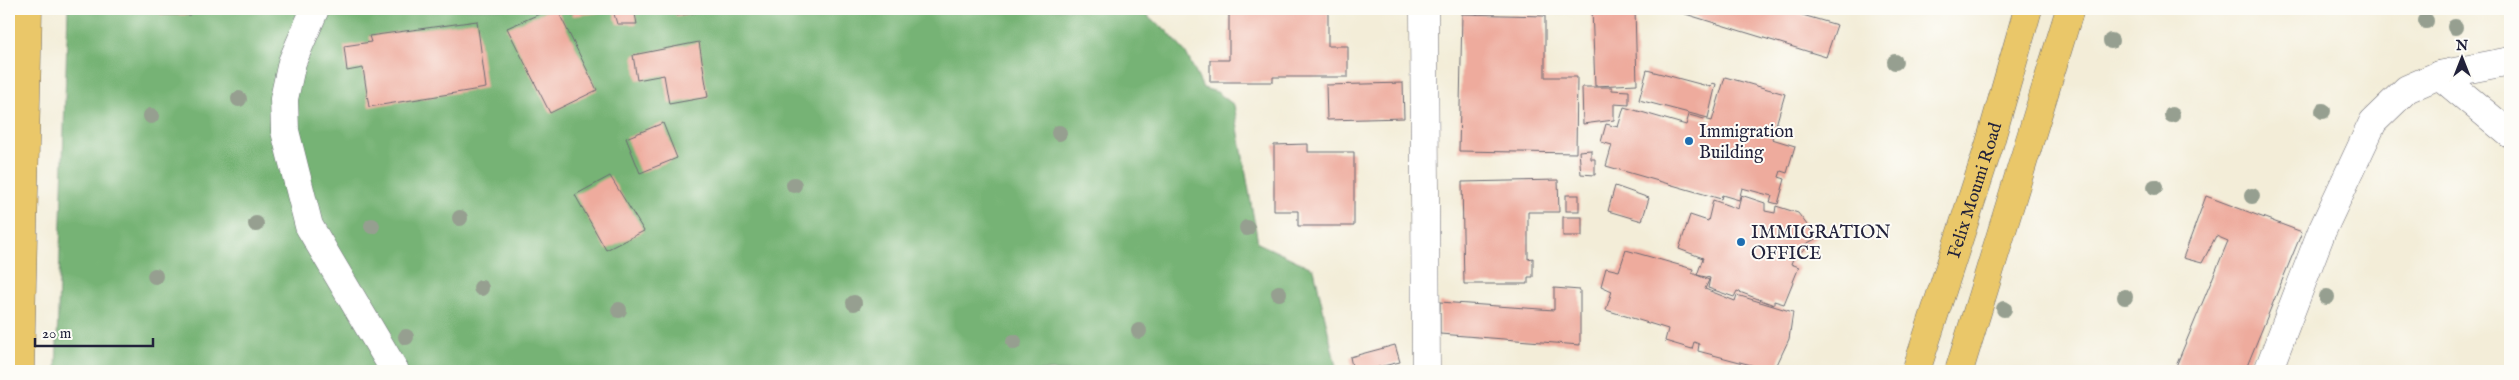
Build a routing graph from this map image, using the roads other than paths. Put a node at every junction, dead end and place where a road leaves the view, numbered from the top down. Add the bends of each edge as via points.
1 (28, 9) edge
2 (315, 9) edge
3 (1424, 9) edge
4 (2028, 9) edge
5 (2070, 9) edge
6 (2510, 61) edge
7 (2439, 76) junction
8 (2510, 134) edge
9 (1989, 146) junction
10 (2024, 159) junction
11 (1957, 244) junction
12 (1993, 260) junction
13 (20, 371) edge
14 (395, 371) edge
15 (1426, 371) edge
16 (1916, 371) edge
17 (1959, 371) edge
18 (2268, 371) edge

1 - 13 main road
2 - 14 street via 292,62 284,99 285,131 309,226
3 - 15 street
4 - 9 main road, Felix Moumi Road
5 - 10 main road
6 - 7 street
7 - 8 street
7 - 18 street via 2407,89 2373,122 2321,233
9 - 10 main road
9 - 11 main road, Felix Moumi Road
10 - 12 main road
11 - 12 main road
11 - 16 main road, Felix Moumi Road
12 - 17 main road

